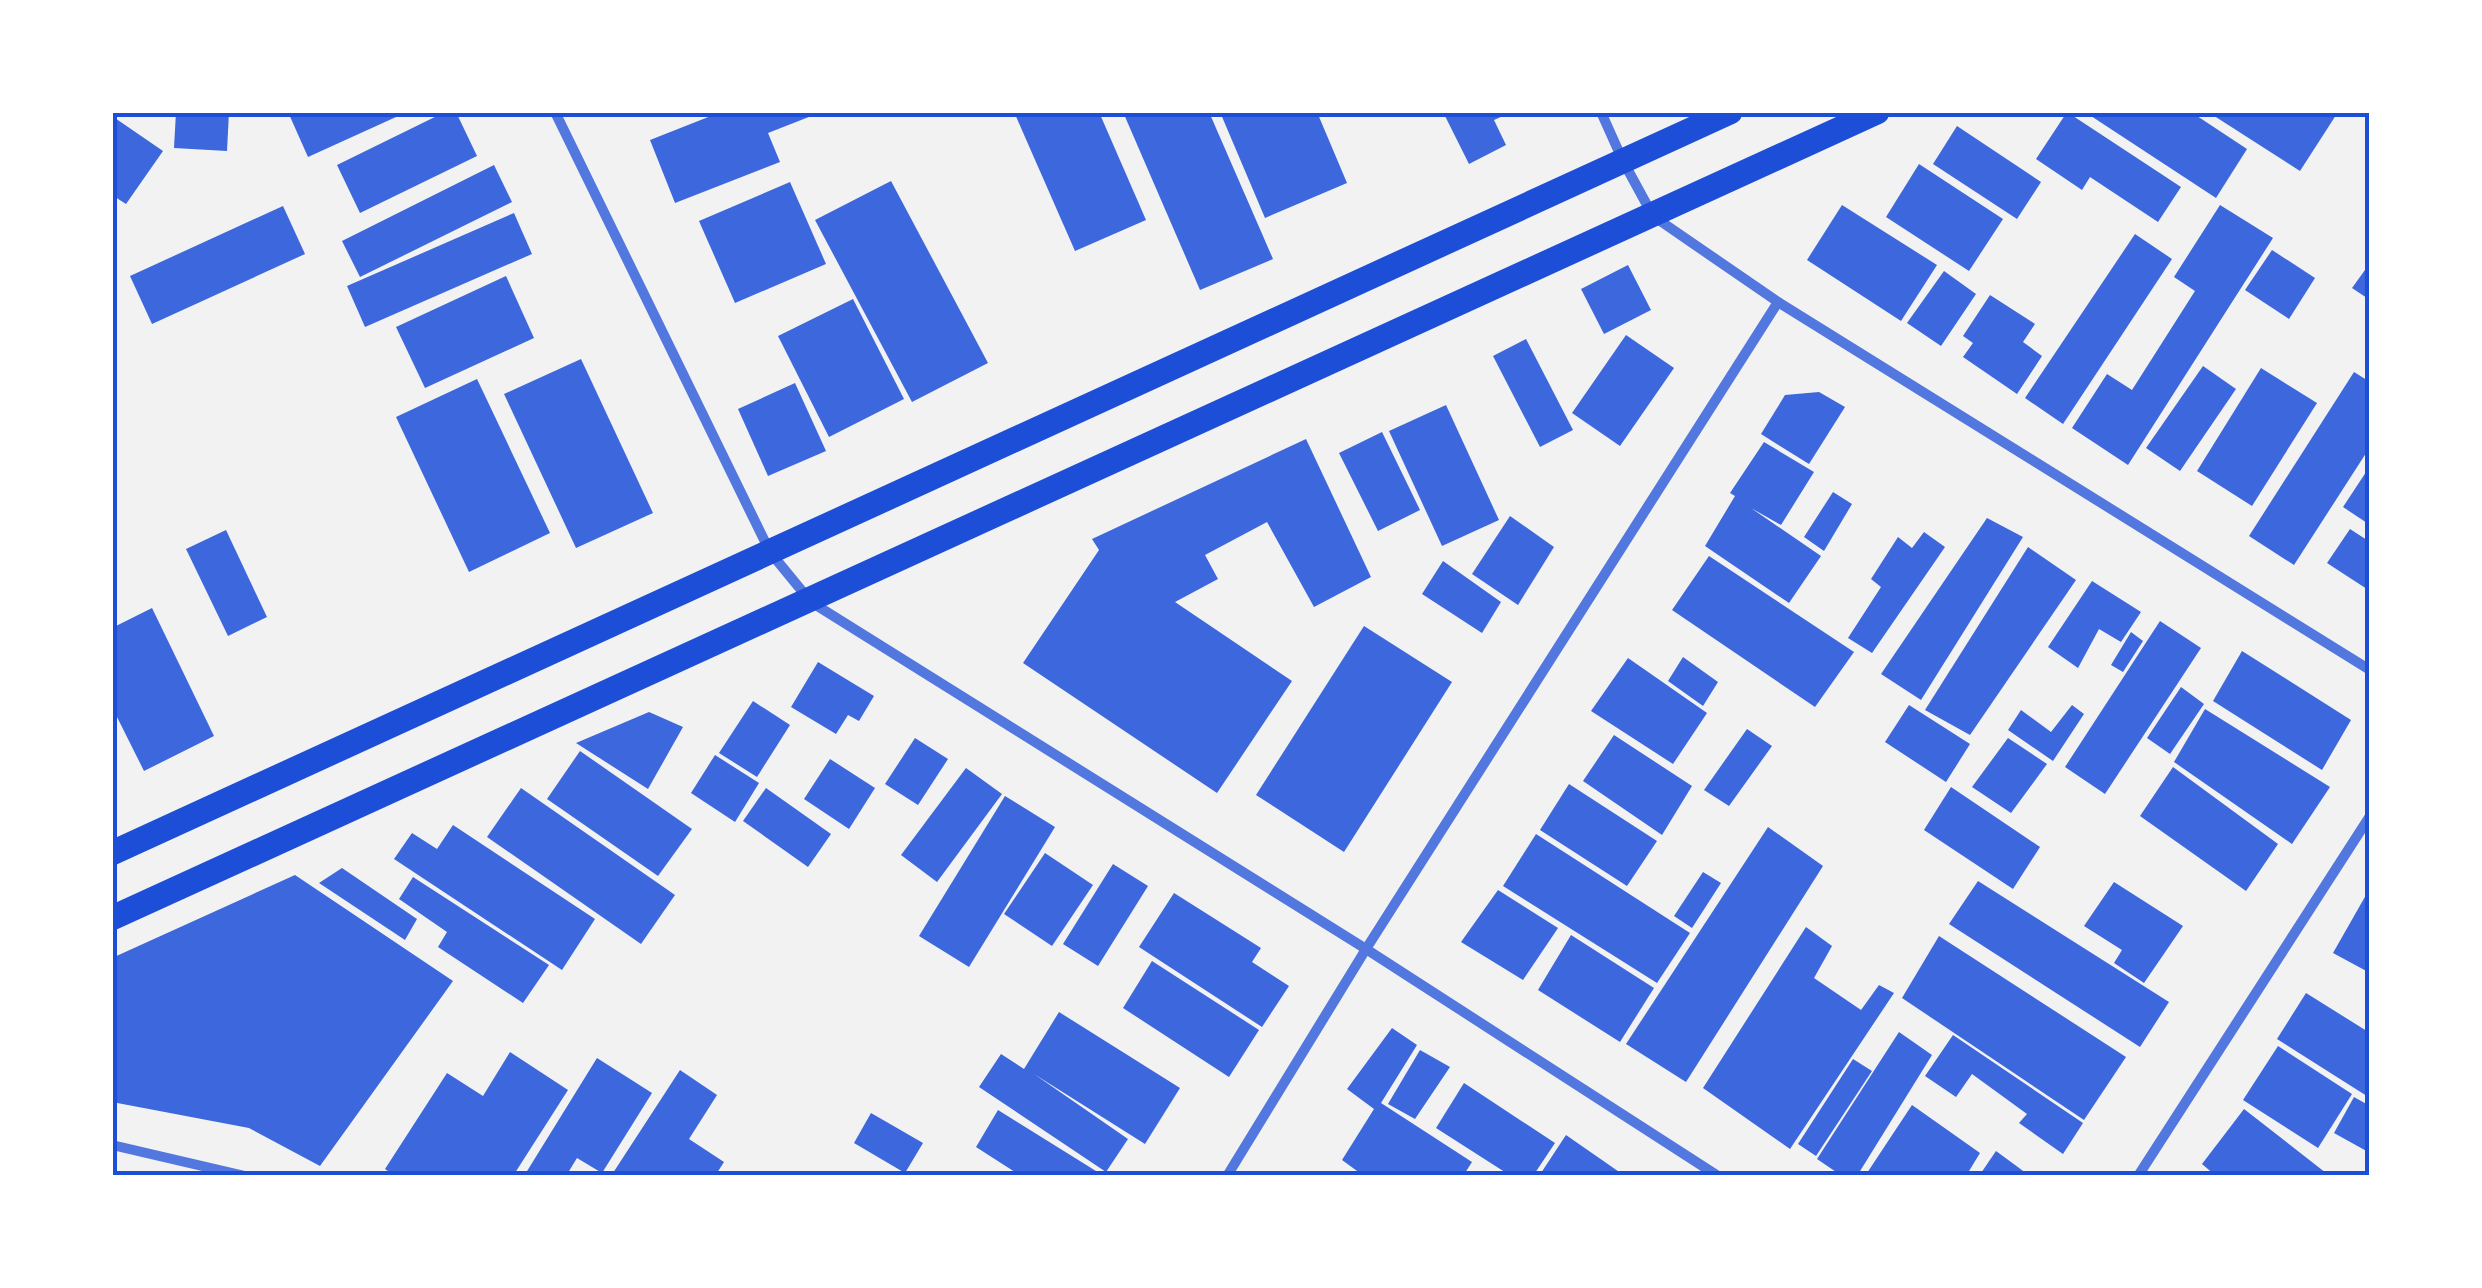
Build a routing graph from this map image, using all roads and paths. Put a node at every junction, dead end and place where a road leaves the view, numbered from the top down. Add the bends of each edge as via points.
1 (554, 112) edge
2 (1602, 112) edge
3 (1730, 112) edge
4 (1878, 112) edge
5 (1622, 162) junction
6 (1652, 216) junction
7 (1778, 302) junction
8 (770, 552) junction
9 (810, 602) junction
10 (2370, 670) edge
11 (2370, 816) edge
12 (112, 853) edge
13 (112, 918) edge
14 (1366, 948) junction
15 (112, 1145) edge
16 (245, 1176) edge
17 (1226, 1176) edge
18 (1718, 1176) edge
19 (2138, 1176) edge

1 - 8 street
2 - 5 street
3 - 5 main road
4 - 6 main road
5 - 6 street
5 - 8 main road
6 - 7 street
6 - 9 main road
7 - 10 street
7 - 14 street
8 - 9 street
8 - 12 main road
9 - 13 main road
9 - 14 street
11 - 19 street
14 - 17 street
14 - 18 street
15 - 16 street

